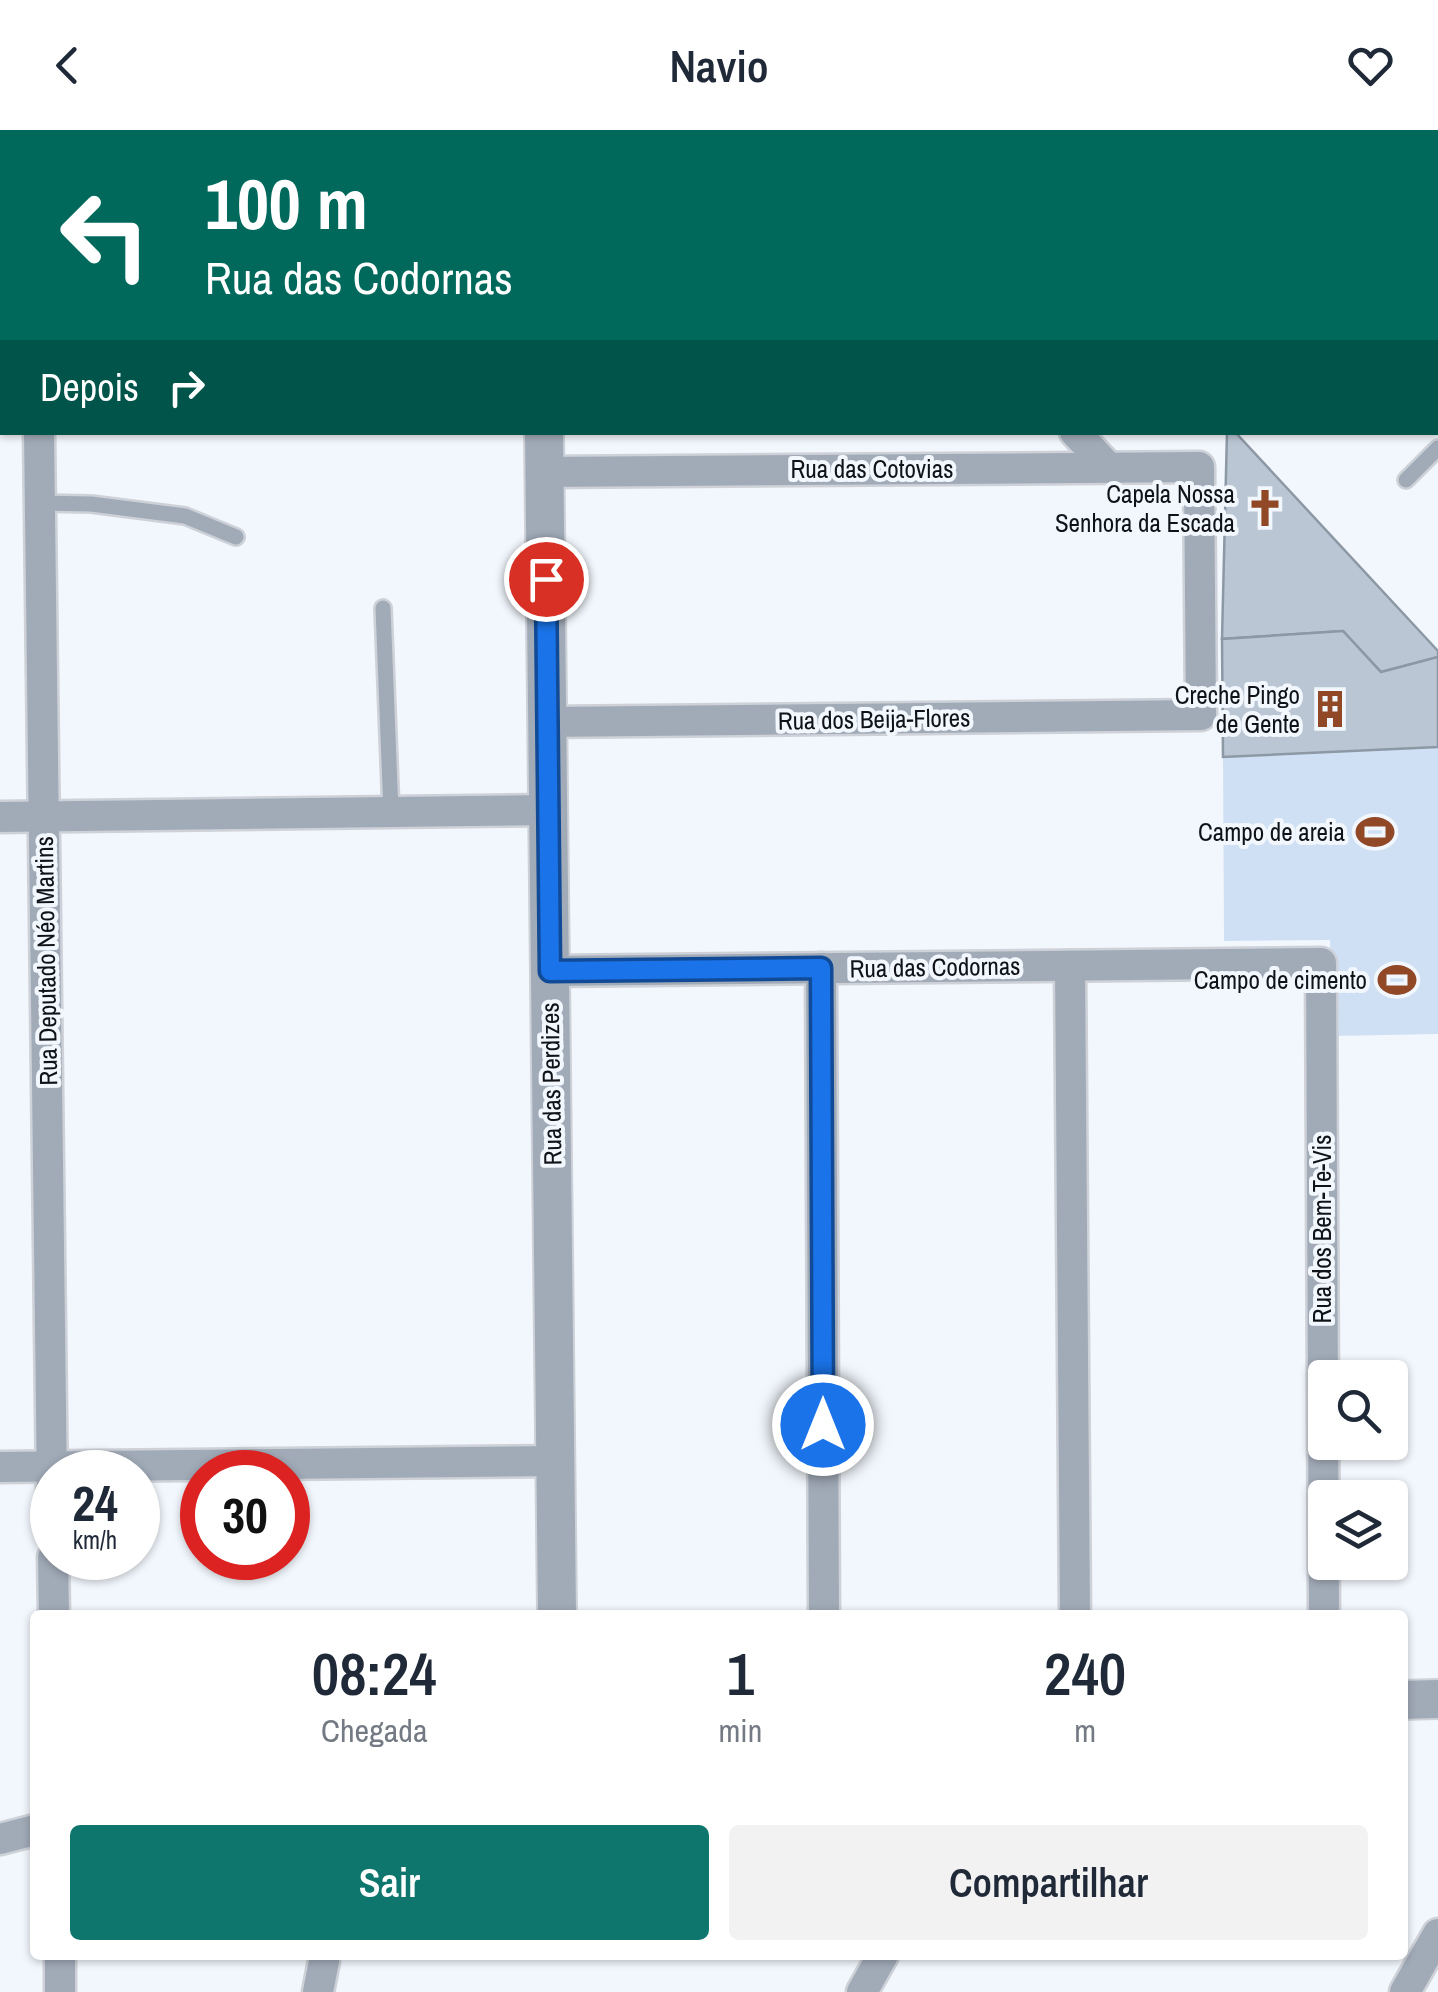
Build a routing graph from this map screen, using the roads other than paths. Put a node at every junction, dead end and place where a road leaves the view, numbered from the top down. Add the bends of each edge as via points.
1 (39, 435) edge
2 (544, 435) edge
3 (1078, 435) edge
4 (1438, 448) edge
5 (1109, 468) junction
6 (544, 472) junction
7 (1406, 480) dead end
8 (40, 503) junction
9 (236, 538) dead end
10 (383, 608) dead end
11 (1201, 715) joint
12 (547, 722) junction
13 (548, 810) junction
14 (391, 812) junction
15 (0, 817) edge
16 (44, 817) junction
17 (1321, 963) joint
18 (1070, 966) junction
19 (821, 968) junction
20 (550, 971) junction
21 (52, 1450) edge
22 (555, 1461) junction
23 (0, 1468) edge
24 (30, 1474) edge
25 (160, 1474) edge
26 (53, 1580) edge
27 (54, 1610) edge
28 (557, 1610) edge
29 (824, 1610) edge
30 (1076, 1610) edge
31 (1324, 1610) edge
32 (1408, 1700) edge
33 (1438, 1700) edge
34 (30, 1831) edge
35 (0, 1838) edge
36 (1438, 1934) edge
37 (60, 1960) edge
38 (879, 1960) edge
39 (324, 1961) dead end
40 (60, 1992) edge
41 (318, 1992) edge
42 (862, 1992) edge
43 (1405, 1992) edge

1 - 8 street, Rua Deputado Néo Martins
2 - 6 street, Rua das Perdizes
3 - 5 street
4 - 7 lane
5 - 6 street, Rua das Cotovias
5 - 11 street, Rua das Cotovias via 1199,467
6 - 12 street, Rua das Perdizes
8 - 9 lane via 185,516
8 - 16 street, Rua Deputado Néo Martins
10 - 14 lane
11 - 12 street, Rua dos Beija-Flores
12 - 13 street, Rua das Perdizes
13 - 14 street
13 - 20 street, Rua das Perdizes
14 - 16 street
15 - 16 street
16 - 21 street, Rua Deputado Néo Martins
17 - 18 street, Rua das Codornas
17 - 31 street, Rua dos Bem-Te-Vis
18 - 19 street, Rua das Codornas
18 - 30 street
19 - 20 street, Rua das Codornas
19 - 29 street
20 - 22 street, Rua das Perdizes
22 - 25 street
22 - 28 street, Rua das Perdizes
23 - 24 street
26 - 27 street
32 - 33 street
34 - 35 street
36 - 43 street
37 - 40 street
38 - 42 street
39 - 41 street

